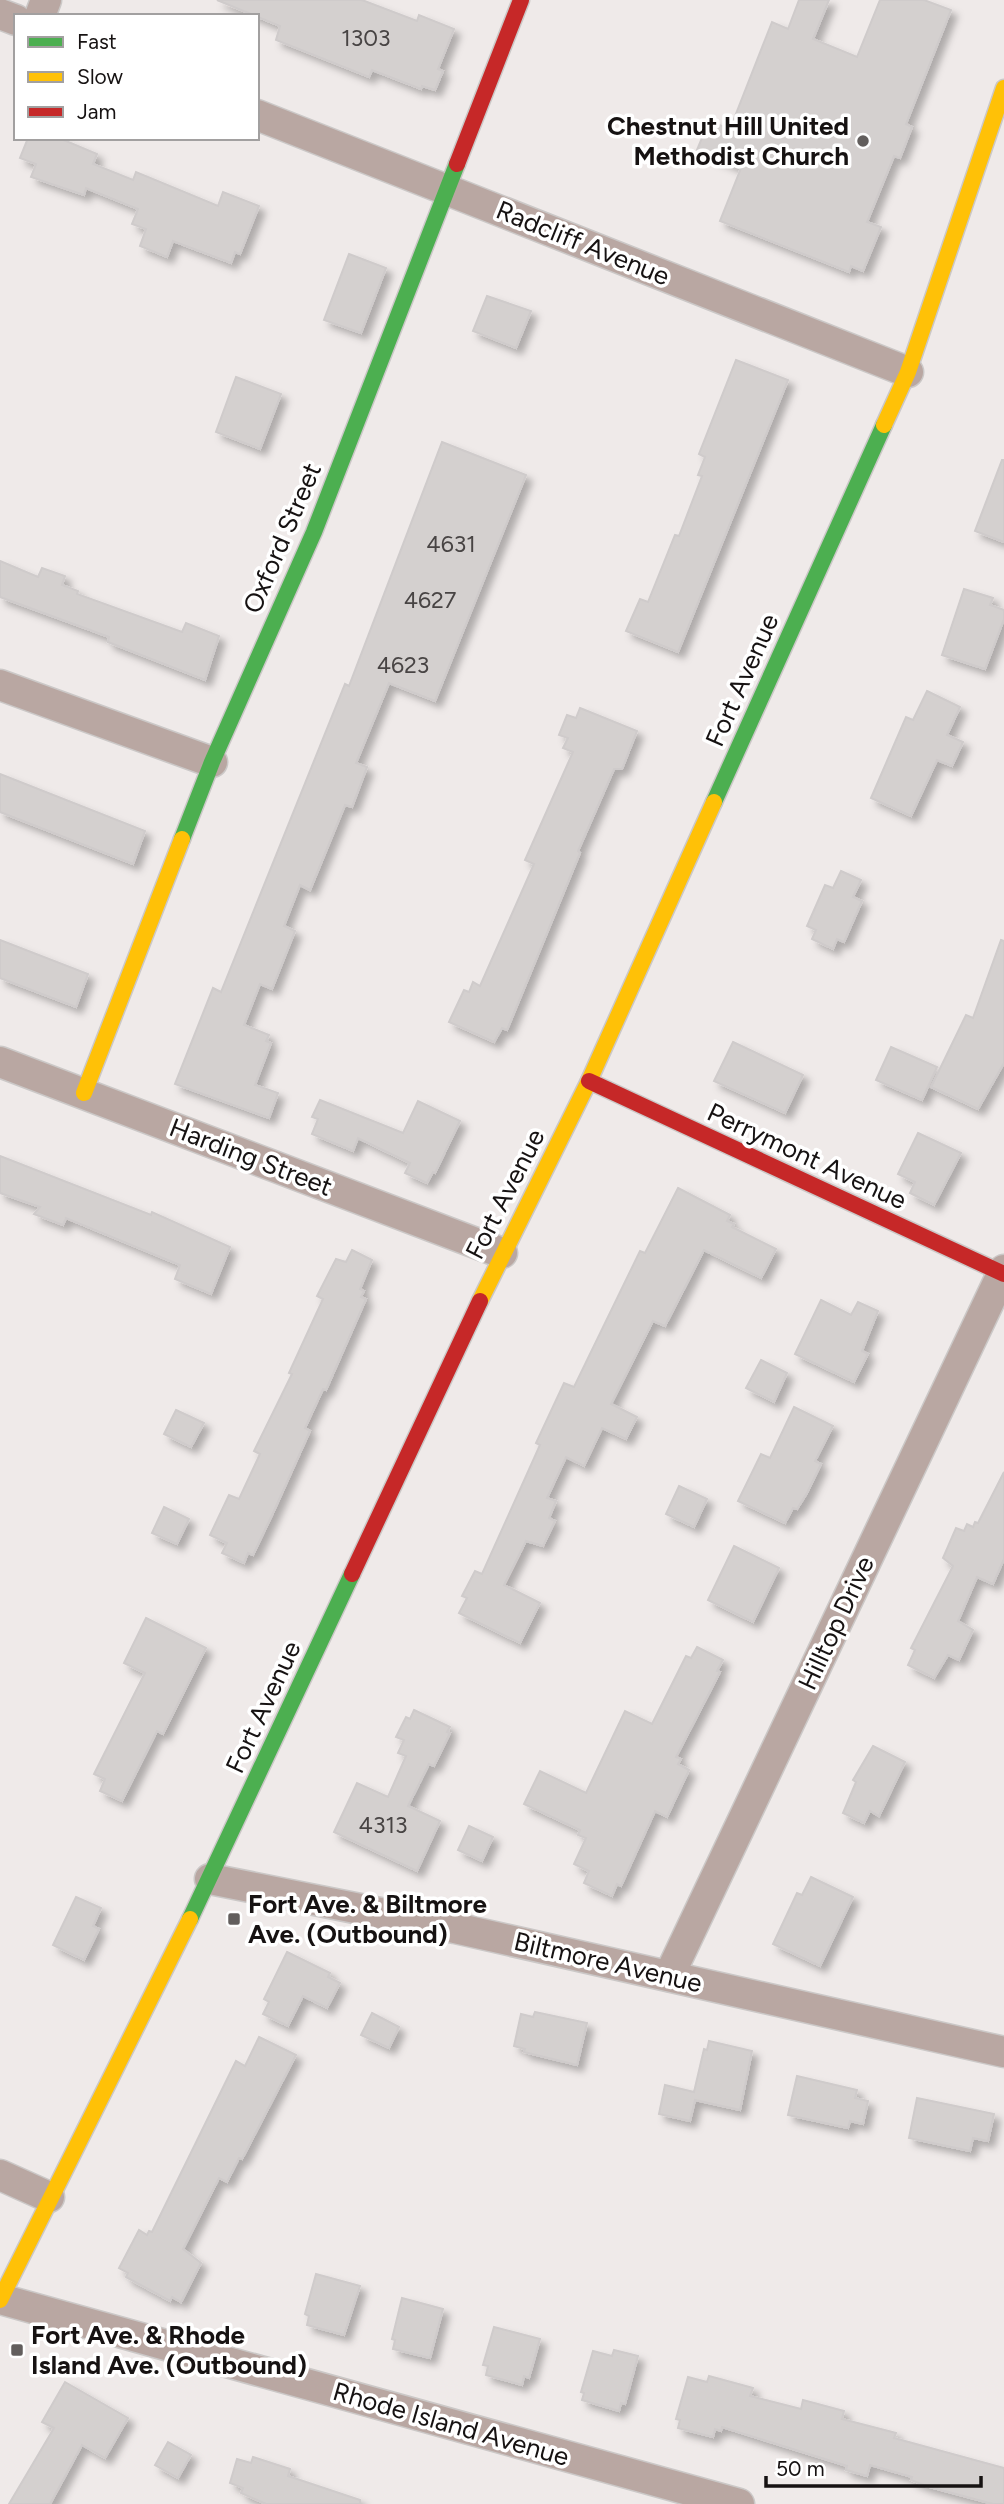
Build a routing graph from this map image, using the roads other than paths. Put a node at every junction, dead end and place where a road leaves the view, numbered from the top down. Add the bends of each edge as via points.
1 (521, 0) edge
2 (1003, 95) edge
3 (259, 116) edge
4 (446, 189) junction
5 (908, 372) junction
6 (0, 685) edge
7 (212, 762) junction
8 (0, 1062) edge
9 (589, 1081) junction
10 (84, 1093) junction
11 (502, 1254) junction
12 (1003, 1273) edge
13 (210, 1879) junction
14 (669, 1976) junction
15 (1004, 2052) edge
16 (0, 2175) edge
17 (49, 2197) junction
18 (0, 2300) edge
19 (739, 2504) edge

1 - 4 main road, Oxford Street
2 - 5 main road, Fort Avenue
3 - 4 street, Radcliff Avenue
4 - 5 street, Radcliff Avenue
4 - 7 main road, Oxford Street via 314,532
5 - 9 main road, Fort Avenue
6 - 7 street
7 - 10 main road, Oxford Street
8 - 10 street, Harding Street
9 - 11 main road, Fort Avenue
9 - 12 main road, Perrymont Avenue
10 - 11 street, Harding Street
11 - 13 main road, Fort Avenue
12 - 14 street, Hilltop Drive
13 - 14 street, Biltmore Avenue via 455,1927
13 - 17 main road, Fort Avenue
14 - 15 street, Biltmore Avenue
16 - 17 street
17 - 18 main road, Fort Avenue
18 - 19 street, Rhode Island Avenue

